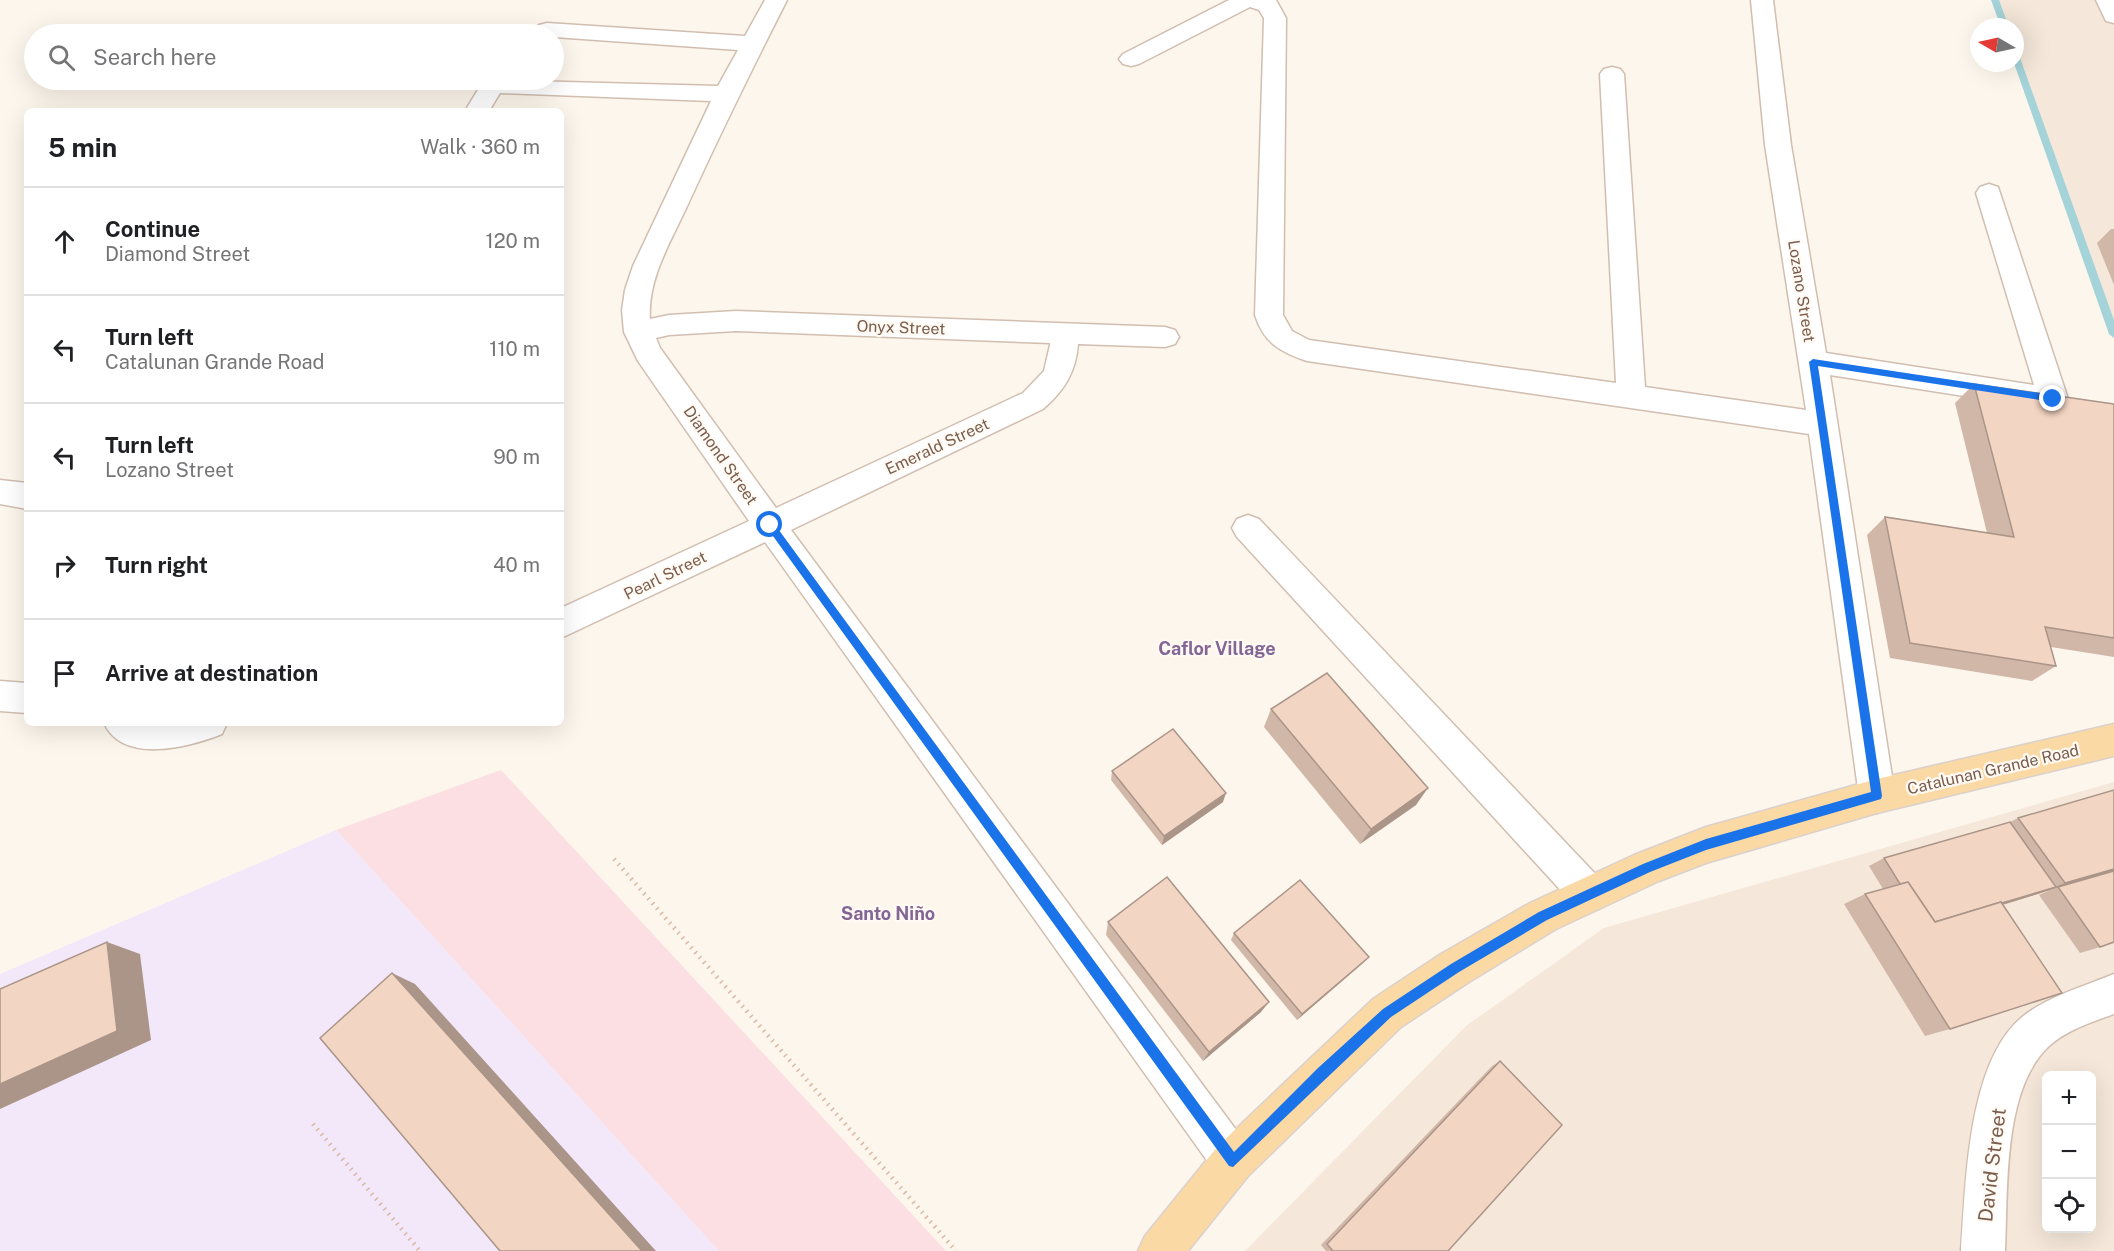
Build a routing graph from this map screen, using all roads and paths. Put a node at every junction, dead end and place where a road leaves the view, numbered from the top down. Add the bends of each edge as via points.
1 (776, 0) edge
2 (1246, 0) edge
3 (1252, 0) edge
4 (1762, 0) edge
5 (2107, 0) edge
6 (2114, 16) edge
7 (564, 31) edge
8 (753, 44) junction
9 (1131, 59) dead end
10 (1612, 74) dead end
11 (564, 88) edge
12 (574, 88) junction
13 (489, 90) edge
14 (726, 94) junction
15 (479, 108) edge
16 (563, 108) edge
17 (1989, 193) dead end
18 (638, 332) junction
19 (1064, 333) junction
20 (1165, 337) dead end
21 (1813, 362) junction
22 (1631, 396) junction
23 (1823, 424) junction
24 (0, 492) edge
25 (24, 496) edge
26 (770, 525) junction
27 (1248, 528) dead end
28 (564, 623) edge
29 (0, 696) edge
30 (24, 698) edge
31 (126, 726) edge
32 (202, 726) edge
33 (2114, 740) edge
34 (1877, 796) junction
35 (614, 859) dead end
36 (1589, 894) junction
37 (2114, 994) edge
38 (313, 1124) dead end
39 (1233, 1161) junction
40 (420, 1251) edge
41 (956, 1251) edge
42 (1160, 1251) edge
43 (1983, 1251) edge

1 - 8 street, Diamond Street
2 - 9 street
3 - 22 street via 1268,5 1275,18 1269,315 1278,337 1307,350
4 - 21 street, Lozano Street via 1778,145
5 - 6 street
7 - 8 street
8 - 14 street, Diamond Street
10 - 22 street
11 - 12 street
12 - 14 street
12 - 16 street
13 - 15 street
14 - 18 street, Diamond Street via 638,289 634,310
17 - 21 street via 2053,399
18 - 19 street, Onyx Street via 669,325 736,321
18 - 26 street, Diamond Street via 648,353
19 - 20 street, Onyx Street
19 - 26 street, Emerald Street via 1065,353 1060,370 1050,387 1033,401
21 - 23 street, Lozano Street
22 - 23 street
23 - 34 street, Lozano Street
24 - 25 street
26 - 28 street, Pearl Street
26 - 39 street, Diamond Street
27 - 36 street
29 - 30 street
31 - 32 street via 154,735
33 - 34 main road, Catalunan Grande Road
34 - 36 main road, Catalunan Grande Road via 1706,845
35 - 41 path
36 - 39 main road, Catalunan Grande Road via 1543,916 1387,1013
37 - 43 street, David Street via 2066,1013 2032,1033 2010,1064 1995,1116
38 - 40 path
39 - 42 main road, Catalunan Grande Road

